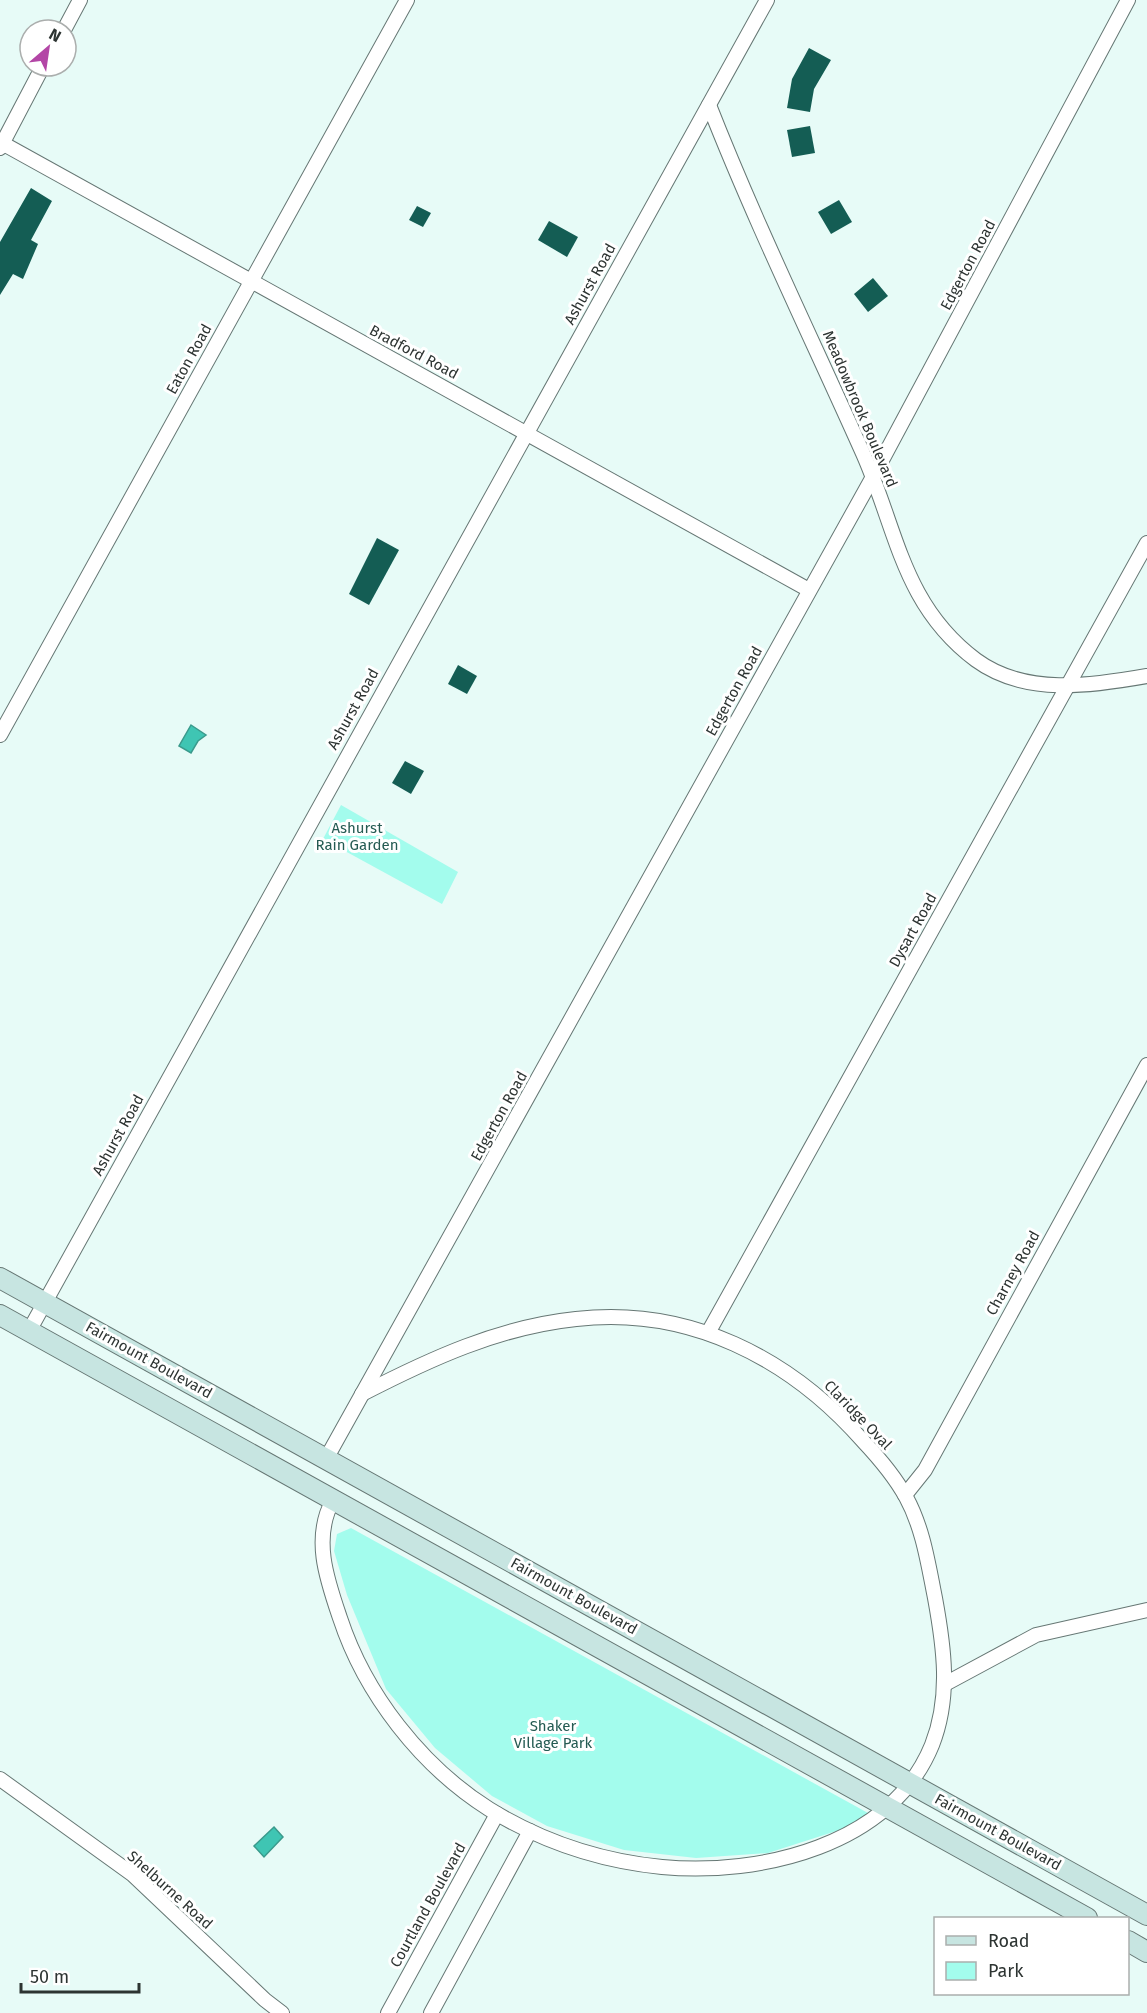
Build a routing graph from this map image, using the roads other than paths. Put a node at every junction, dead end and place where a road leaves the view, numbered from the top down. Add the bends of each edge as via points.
1 (80, 0) edge
2 (407, 0) edge
3 (767, 0) edge
4 (1128, 0) edge
5 (70, 18) edge
6 (37, 78) edge
7 (709, 105) junction
8 (1, 146) edge
9 (249, 282) junction
10 (526, 432) junction
11 (873, 475) junction
12 (1147, 543) edge
13 (809, 590) junction
14 (1147, 676) edge
15 (1067, 686) junction
16 (0, 735) edge
17 (1147, 1065) edge
18 (0, 1278) edge
19 (44, 1302) junction
20 (0, 1315) edge
21 (28, 1330) junction
22 (708, 1333) junction
23 (362, 1394) junction
24 (326, 1459) junction
25 (905, 1495) junction
26 (333, 1500) junction
27 (1147, 1610) edge
28 (945, 1684) junction
29 (0, 1779) edge
30 (909, 1782) junction
31 (888, 1808) junction
32 (497, 1814) junction
33 (530, 1831) junction
34 (1147, 1915) edge
35 (1085, 1917) edge
36 (1129, 1942) edge
37 (1147, 1952) edge
38 (282, 2013) edge
39 (388, 2013) edge
40 (431, 2013) edge

1 - 5 street
2 - 9 street, Eaton Road
3 - 7 street
4 - 11 street, Edgerton Road
6 - 8 street
7 - 10 street, Ashurst Road
7 - 11 street, Meadowbrook Boulevard via 746,197
8 - 9 street, Bradford Road
9 - 10 street, Bradford Road
9 - 16 street, Eaton Road
10 - 13 street, Bradford Road
10 - 19 street, Ashurst Road
11 - 13 street, Edgerton Road
11 - 15 street, Meadowbrook Boulevard via 909,579 941,627 978,661 998,672 1042,685
12 - 15 street, Dysart Road
13 - 23 street, Edgerton Road
14 - 15 street, Meadowbrook Boulevard
15 - 22 street, Dysart Road
17 - 25 street, Charney Road via 925,1470
18 - 19 main road, Fairmount Boulevard
19 - 21 street, Ashurst Road
19 - 24 main road, Fairmount Boulevard
20 - 21 main road
21 - 26 main road
22 - 23 street, Claridge Oval via 619,1318 544,1323 447,1353
22 - 25 street, Claridge Oval via 770,1361 816,1392 873,1452
23 - 24 street
24 - 30 main road, Fairmount Boulevard
25 - 28 street, Claridge Oval via 928,1561
26 - 31 main road
26 - 32 street, Claridge Oval via 323,1525 324,1562 342,1625 367,1678 386,1710 416,1746 455,1783
27 - 28 street via 1036,1635
28 - 30 street, Claridge Oval via 935,1737
29 - 38 street, Shelburne Road via 132,1875
30 - 31 street, Claridge Oval
30 - 34 main road, Fairmount Boulevard
31 - 33 street, Claridge Oval via 818,1847 779,1859 716,1868 661,1867 616,1860
31 - 35 main road
32 - 33 street, Claridge Oval
32 - 39 street, Courtland Boulevard
33 - 40 street
36 - 37 main road

